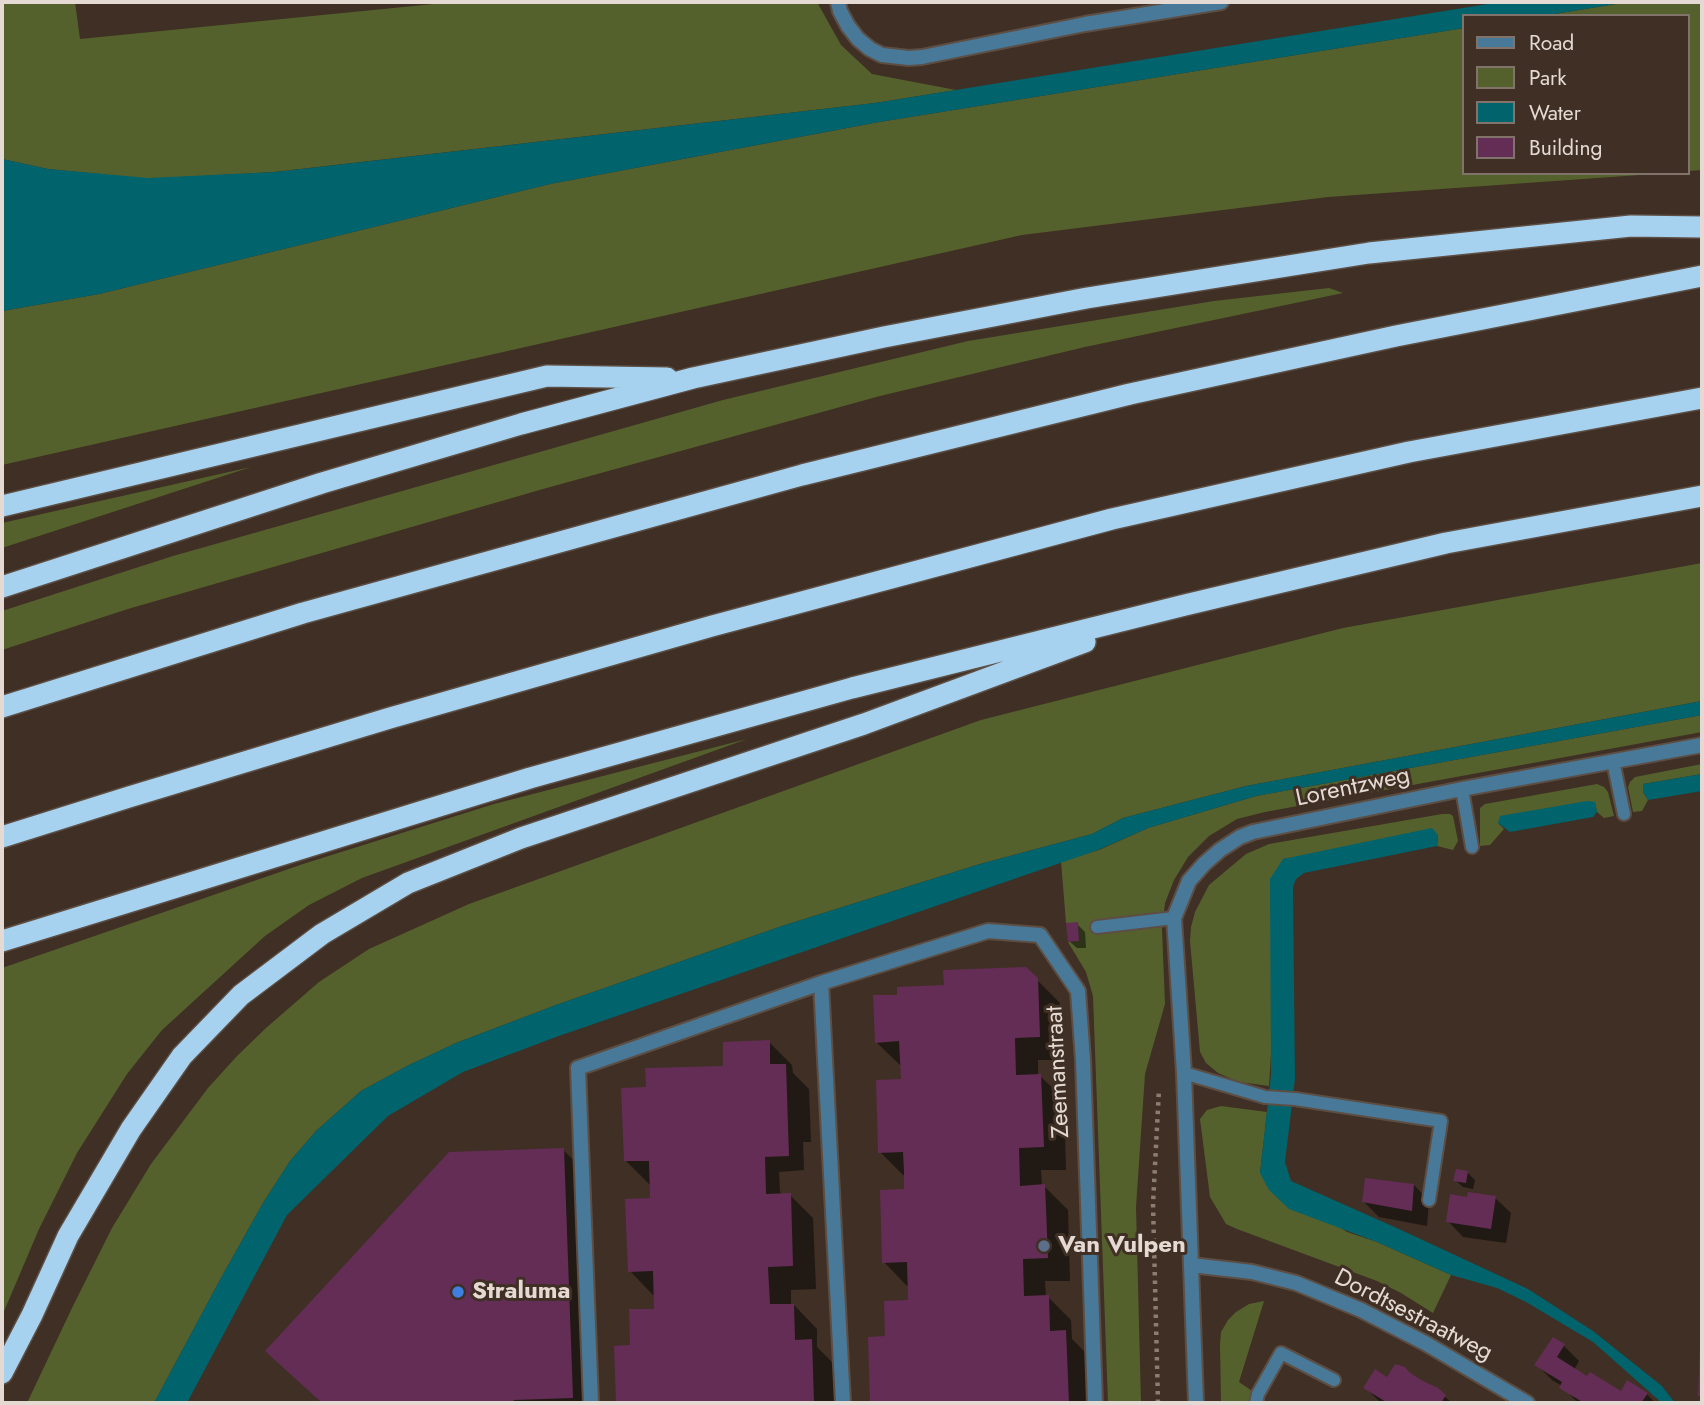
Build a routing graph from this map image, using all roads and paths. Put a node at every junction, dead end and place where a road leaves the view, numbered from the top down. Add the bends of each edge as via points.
1 (838, 2) edge
2 (1221, 2) edge
3 (1702, 227) edge
4 (1702, 276) edge
5 (693, 378) junction
6 (1702, 398) edge
7 (1702, 496) edge
8 (2, 506) edge
9 (2, 587) edge
10 (1185, 605) junction
11 (2, 708) edge
12 (1702, 745) edge
13 (1614, 761) junction
14 (1462, 789) junction
15 (1624, 814) dead end
16 (2, 837) edge
17 (1472, 847) dead end
18 (1174, 918) junction
19 (1097, 927) dead end
20 (2, 941) edge
21 (821, 983) junction
22 (1184, 1073) junction
23 (1160, 1082) dead end
24 (1429, 1200) dead end
25 (1191, 1265) junction
26 (2, 1373) edge
27 (1334, 1380) dead end
28 (591, 1403) edge
29 (843, 1403) edge
30 (1095, 1403) edge
31 (1158, 1403) edge
32 (1196, 1403) edge
33 (1256, 1403) edge
34 (1527, 1403) edge

1 - 2 street via 848,26 864,44 881,55 908,58
3 - 5 highway via 1631,226 1369,253 1087,298
4 - 11 highway via 1143,391 802,475 303,613
5 - 8 highway via 547,376
5 - 9 highway via 322,482
6 - 16 highway via 1409,452 1112,519 484,691
7 - 10 highway via 1446,543
10 - 20 highway via 852,688 543,774
10 - 26 highway via 864,724 521,838 408,883 322,934 241,995 182,1056 131,1129 68,1236
12 - 13 street, Lorentzweg
13 - 14 street, Lorentzweg
13 - 15 lane
14 - 17 lane
14 - 18 street, Lorentzweg via 1240,837 1203,864 1189,881
18 - 19 lane
18 - 22 street, Lorentzweg
21 - 28 street, Zeemanstraat via 578,1068
21 - 29 street
21 - 30 street, Zeemanstraat via 988,931 1040,935 1078,991
22 - 24 lane via 1265,1097 1441,1121
22 - 25 street, Lorentzweg
23 - 31 path via 1153,1204
25 - 32 street, Lorentzweg
25 - 34 street, Dordtsestraatweg via 1296,1283 1425,1343
27 - 33 lane via 1281,1353

